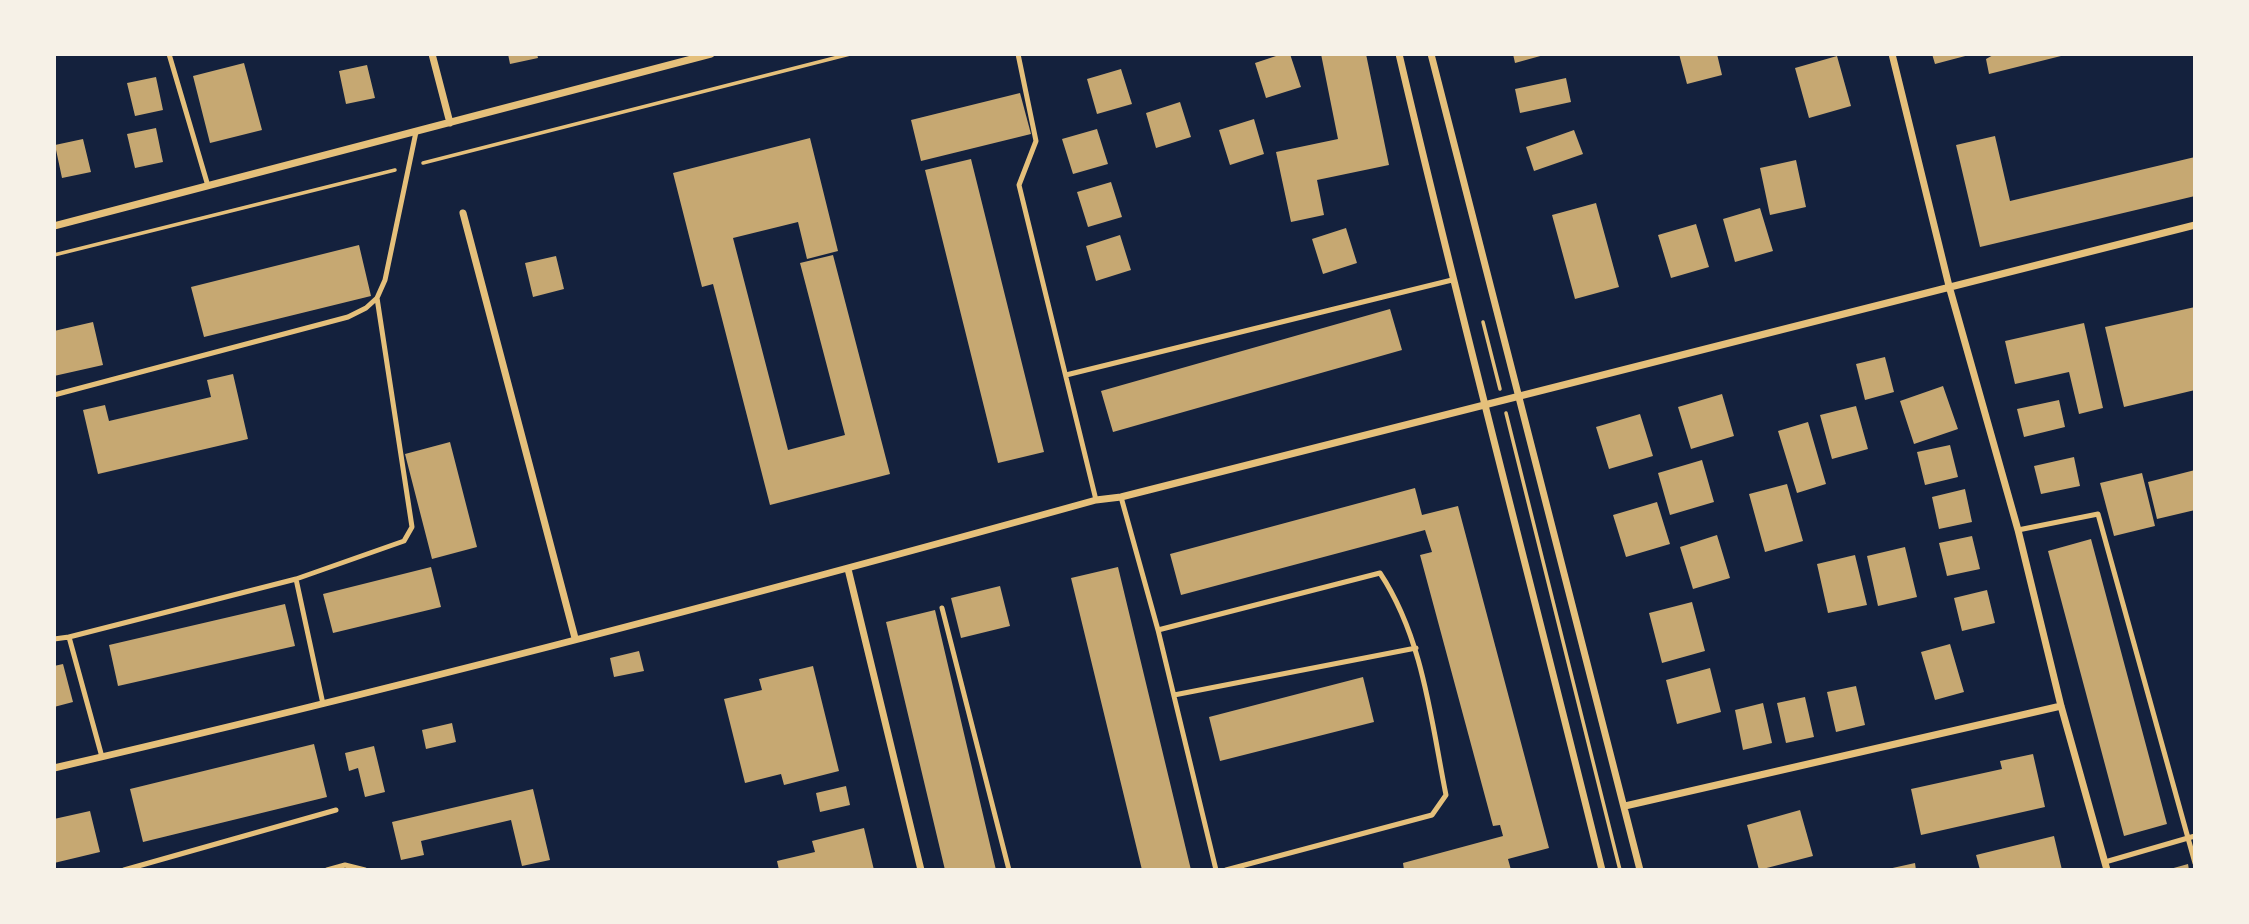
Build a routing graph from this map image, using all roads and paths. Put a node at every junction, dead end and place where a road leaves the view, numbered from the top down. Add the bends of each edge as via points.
1 (169, 54) edge
2 (432, 54) edge
3 (711, 54) edge
4 (850, 54) edge
5 (1018, 54) edge
6 (1399, 54) edge
7 (1430, 54) edge
8 (1892, 54) edge
9 (450, 122) junction
10 (416, 131) junction
11 (409, 167) junction
12 (208, 186) junction
13 (463, 213) dead end
14 (2195, 225) edge
15 (54, 226) edge
16 (54, 256) edge
17 (1452, 280) junction
18 (1949, 286) junction
19 (377, 298) junction
20 (1483, 321) dead end
21 (1066, 375) junction
22 (54, 395) edge
23 (1519, 397) junction
24 (1503, 401) junction
25 (1487, 405) junction
26 (1121, 497) junction
27 (1096, 500) junction
28 (2018, 530) junction
29 (848, 569) junction
30 (296, 579) junction
31 (942, 608) dead end
32 (1158, 630) junction
33 (69, 637) junction
34 (575, 638) junction
35 (54, 639) edge
36 (1416, 648) junction
37 (1174, 695) junction
38 (323, 704) junction
39 (2061, 706) junction
40 (102, 757) junction
41 (54, 768) edge
42 (1625, 806) junction
43 (337, 810) dead end
44 (2195, 836) edge
45 (2188, 838) junction
46 (2195, 863) edge
47 (2106, 866) edge
48 (124, 870) edge
49 (327, 870) edge
50 (365, 870) edge
51 (921, 870) edge
52 (1009, 870) edge
53 (1216, 870) edge
54 (1226, 870) edge
55 (1602, 870) edge
56 (1620, 870) edge
57 (1640, 870) edge

1 - 12 lane
2 - 9 street
3 - 9 street
4 - 11 path
5 - 21 lane via 1036,141 1019,185
6 - 17 street
7 - 23 street
8 - 18 street
9 - 10 street
10 - 11 lane
10 - 12 street
11 - 16 path
11 - 19 lane via 385,281
12 - 15 street
13 - 34 street
14 - 18 street
17 - 21 lane
17 - 25 street
18 - 23 street
18 - 28 street
19 - 22 lane via 366,308 318,327
19 - 30 lane via 412,527 404,541
20 - 24 path
21 - 27 lane
23 - 24 street
23 - 42 street
24 - 25 street
24 - 56 path
25 - 26 street
25 - 55 street
26 - 27 street
26 - 32 lane
27 - 29 street
28 - 39 street
28 - 45 lane via 2098,514
29 - 34 street
29 - 51 street
30 - 33 lane
30 - 38 lane
31 - 52 lane
32 - 36 lane via 1380,573 1396,597
32 - 37 lane
33 - 35 lane
33 - 40 lane
34 - 38 street
36 - 37 lane
36 - 54 lane via 1446,795 1432,815
37 - 53 lane
38 - 40 street
39 - 42 street
39 - 47 street
40 - 41 street
42 - 57 street
43 - 48 lane
44 - 45 lane
45 - 46 lane
45 - 47 lane
49 - 50 lane via 345,864

